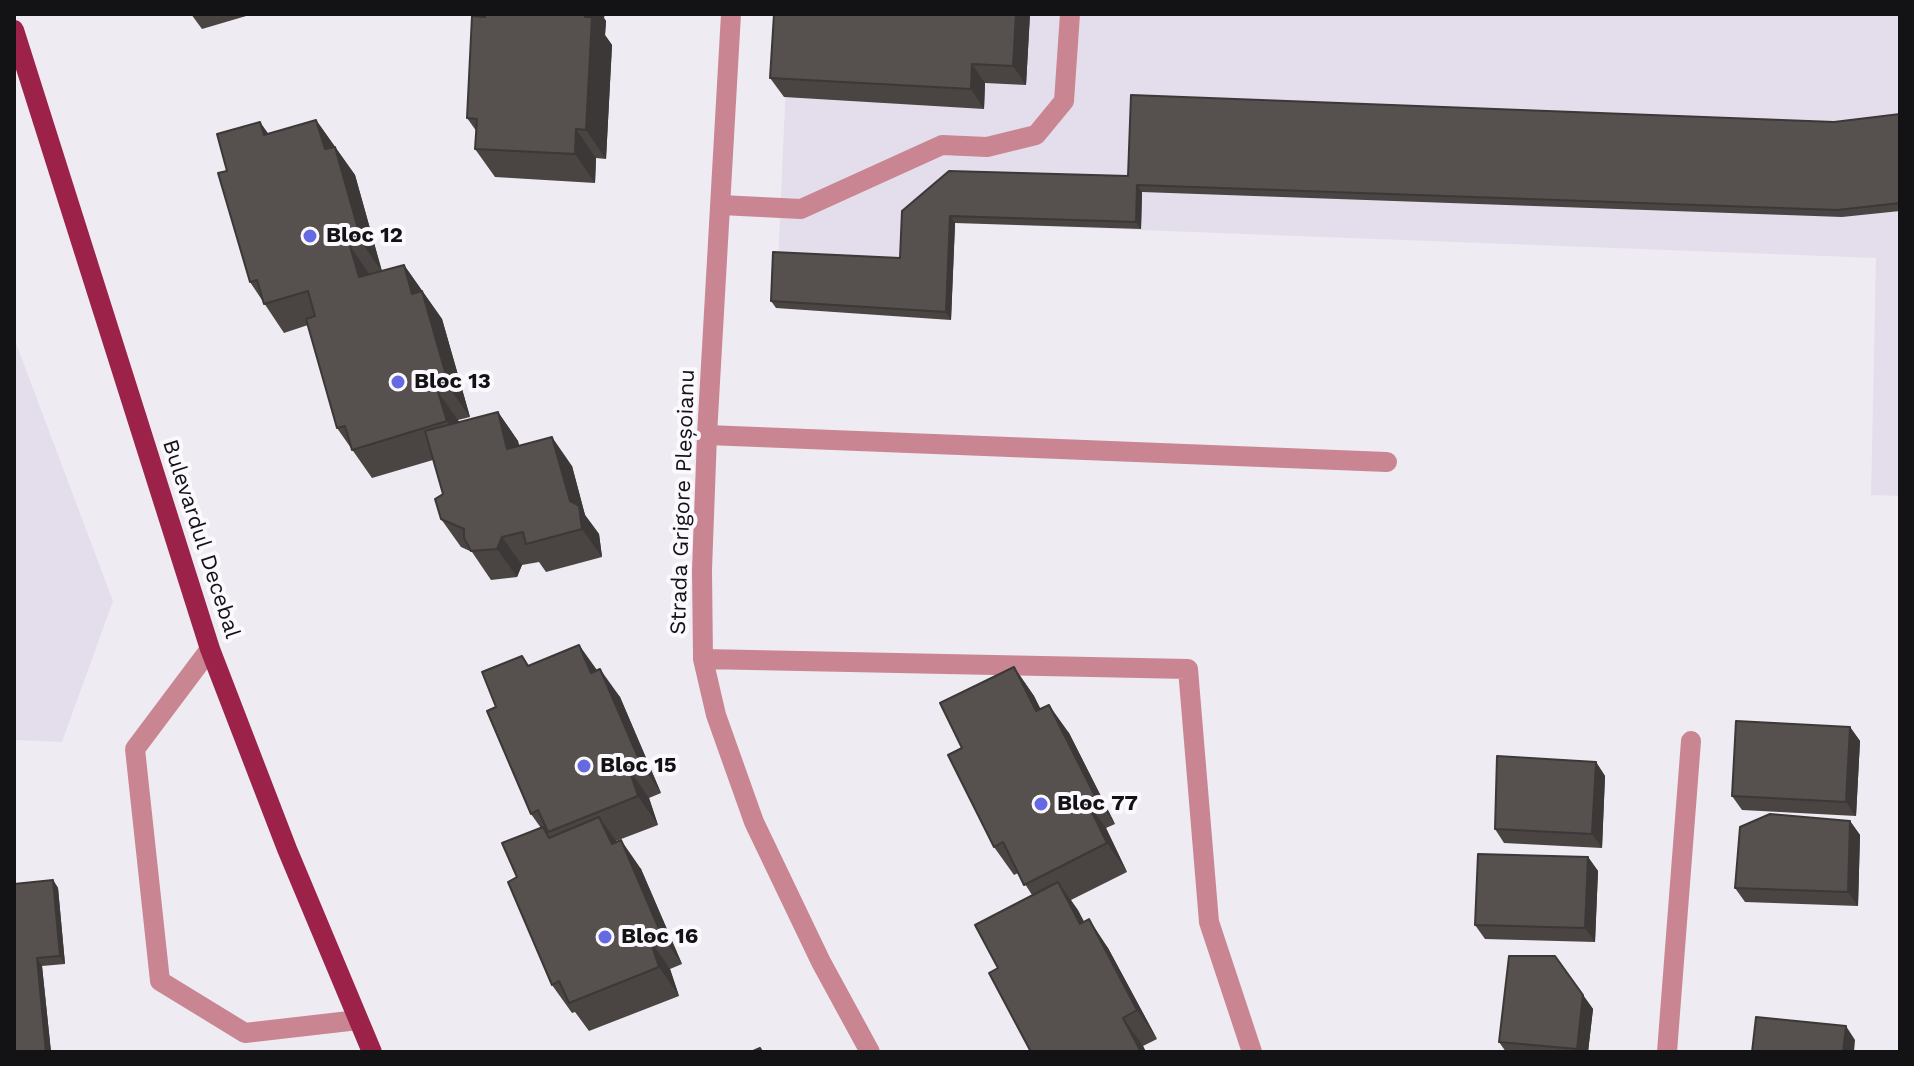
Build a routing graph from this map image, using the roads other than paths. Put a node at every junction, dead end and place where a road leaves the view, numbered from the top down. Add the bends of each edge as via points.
1 (731, 14) edge
2 (1070, 14) edge
3 (14, 30) edge
4 (721, 205) junction
5 (707, 435) junction
6 (1387, 462) dead end
7 (210, 649) junction
8 (703, 659) junction
9 (1691, 741) dead end
10 (358, 1020) junction
11 (372, 1052) edge
12 (870, 1052) edge
13 (1252, 1052) edge
14 (1667, 1052) edge

1 - 4 street, Strada Grigore Pleșoianu
2 - 4 street via 1064,101 1036,135 987,147 942,145 801,209
3 - 7 main road, Bulevardul Decebal
4 - 5 street, Strada Grigore Pleșoianu
5 - 6 street
5 - 8 street, Strada Grigore Pleșoianu
7 - 10 main road, Bulevardul Decebal
7 - 10 street via 135,749 160,981 245,1033
8 - 12 street, Strada Grigore Pleșoianu via 716,715 754,822
8 - 13 street via 1188,669 1209,922
9 - 14 street
10 - 11 main road, Bulevardul Decebal

